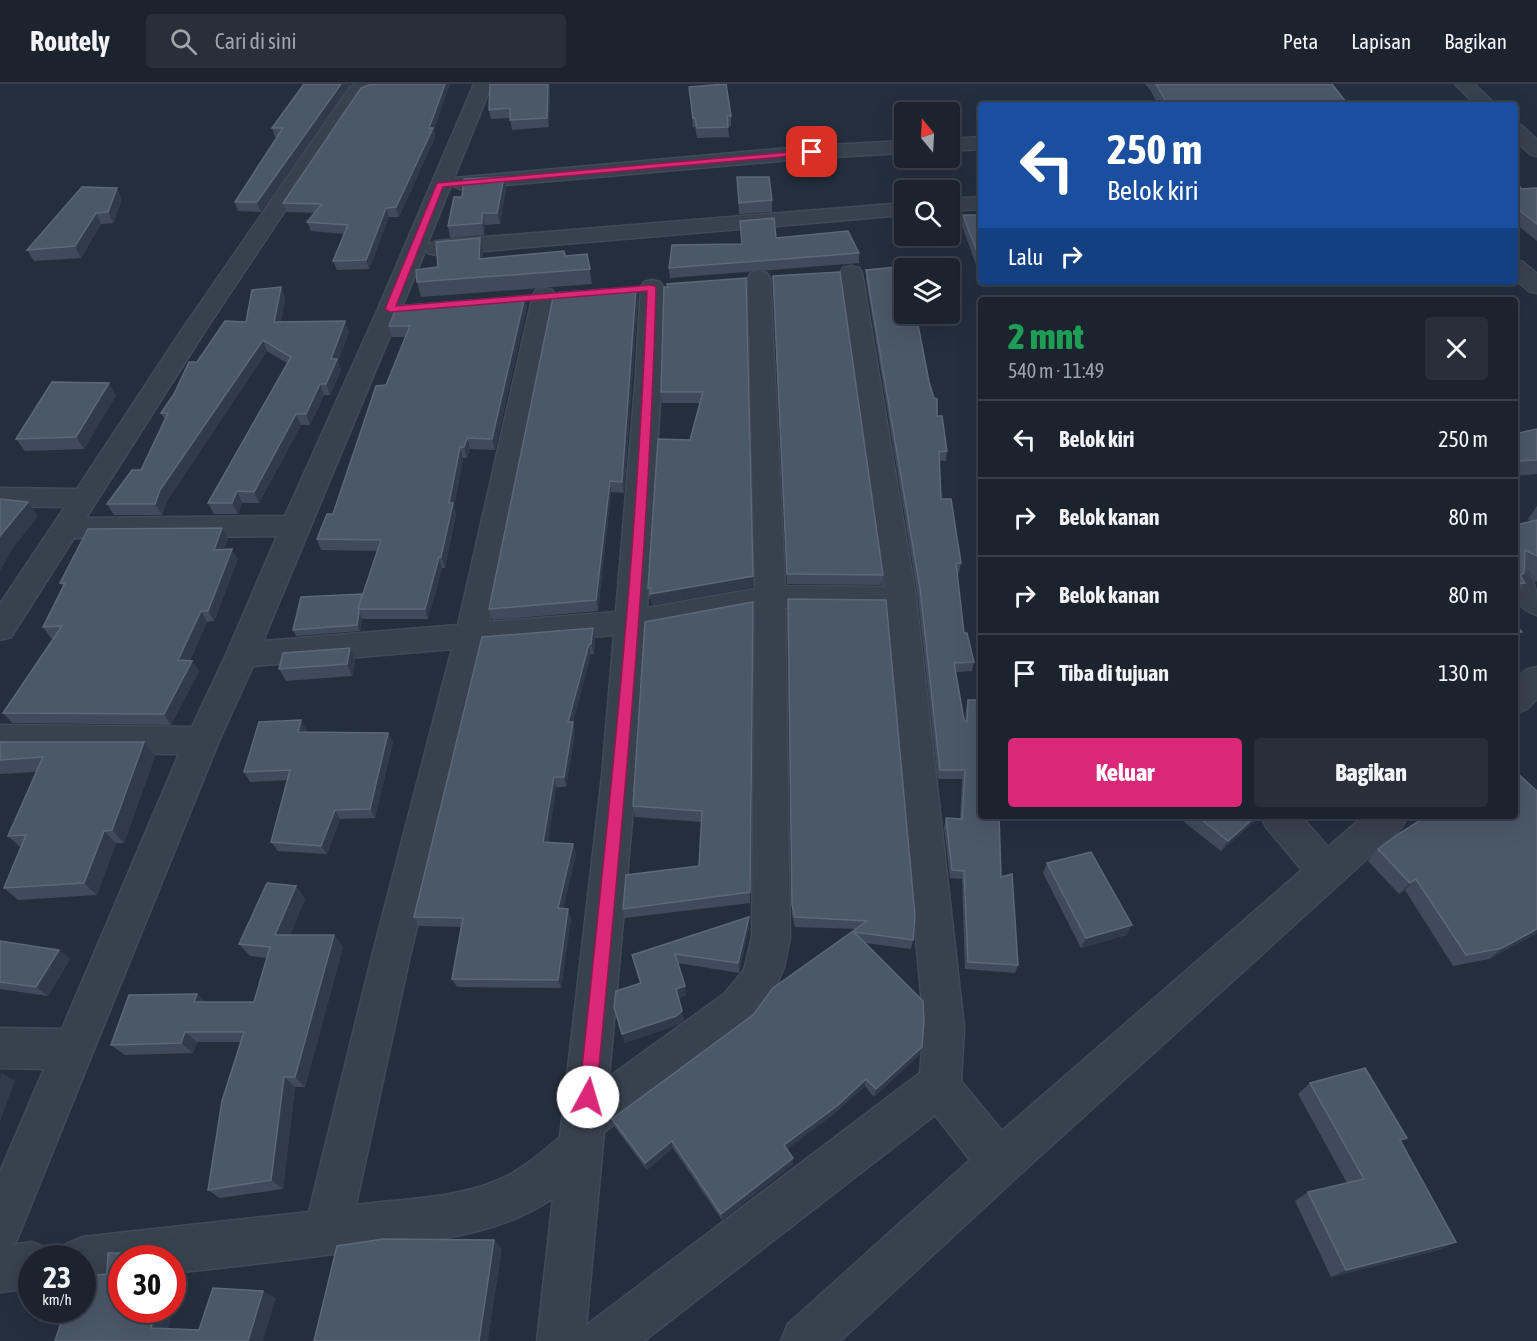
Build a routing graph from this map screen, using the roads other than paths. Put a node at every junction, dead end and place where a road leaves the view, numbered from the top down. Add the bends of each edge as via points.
1 (412, 84) edge
2 (483, 84) edge
3 (1464, 84) edge
4 (1484, 102) edge
5 (1518, 133) edge
6 (978, 143) edge
7 (960, 144) edge
8 (894, 148) edge
9 (1537, 150) edge
10 (440, 184) junction
11 (978, 203) edge
12 (960, 204) edge
13 (894, 210) edge
14 (413, 250) junction
15 (1518, 270) edge
16 (849, 273) dead end
17 (758, 278) dead end
18 (1537, 286) edge
19 (652, 287) dead end
20 (544, 295) dead end
21 (0, 497) edge
22 (85, 498) junction
23 (295, 526) junction
24 (66, 528) junction
25 (1518, 581) edge
26 (770, 597) junction
27 (901, 598) junction
28 (1537, 604) edge
29 (630, 622) junction
30 (0, 629) edge
31 (471, 634) junction
32 (242, 655) junction
33 (1537, 679) edge
34 (1518, 697) edge
35 (0, 739) edge
36 (202, 741) junction
37 (1282, 819) edge
38 (1386, 819) edge
39 (1326, 871) junction
40 (0, 1048) edge
41 (75, 1049) junction
42 (938, 1086) junction
43 (584, 1134) junction
44 (1000, 1162) junction
45 (0, 1226) edge
46 (327, 1233) junction
47 (96, 1258) edge
48 (18, 1267) edge
49 (0, 1269) edge
50 (561, 1341) edge
51 (605, 1341) edge
52 (805, 1341) edge

1 - 22 street via 368,86 356,91
2 - 10 street
3 - 4 street
5 - 9 street
6 - 7 street
8 - 10 street
10 - 14 street
11 - 12 street
13 - 14 street
14 - 23 street via 402,308
15 - 18 street
16 - 27 street
17 - 26 street
19 - 29 street
20 - 31 street
21 - 22 street
22 - 24 street
23 - 24 street
23 - 32 street
24 - 30 street
25 - 28 street
26 - 27 street
26 - 29 street
26 - 43 street via 771,937 765,969 752,995 738,1008
27 - 42 street via 944,1028
29 - 31 street
29 - 43 street
31 - 32 street
31 - 46 street
32 - 36 street
33 - 34 street
35 - 36 street
36 - 41 street
37 - 39 street
38 - 39 street
39 - 44 street
40 - 41 street
41 - 45 street
42 - 44 street
42 - 51 street
43 - 46 street via 552,1173 501,1202 473,1211
43 - 50 street
44 - 52 street
46 - 47 street
48 - 49 street

